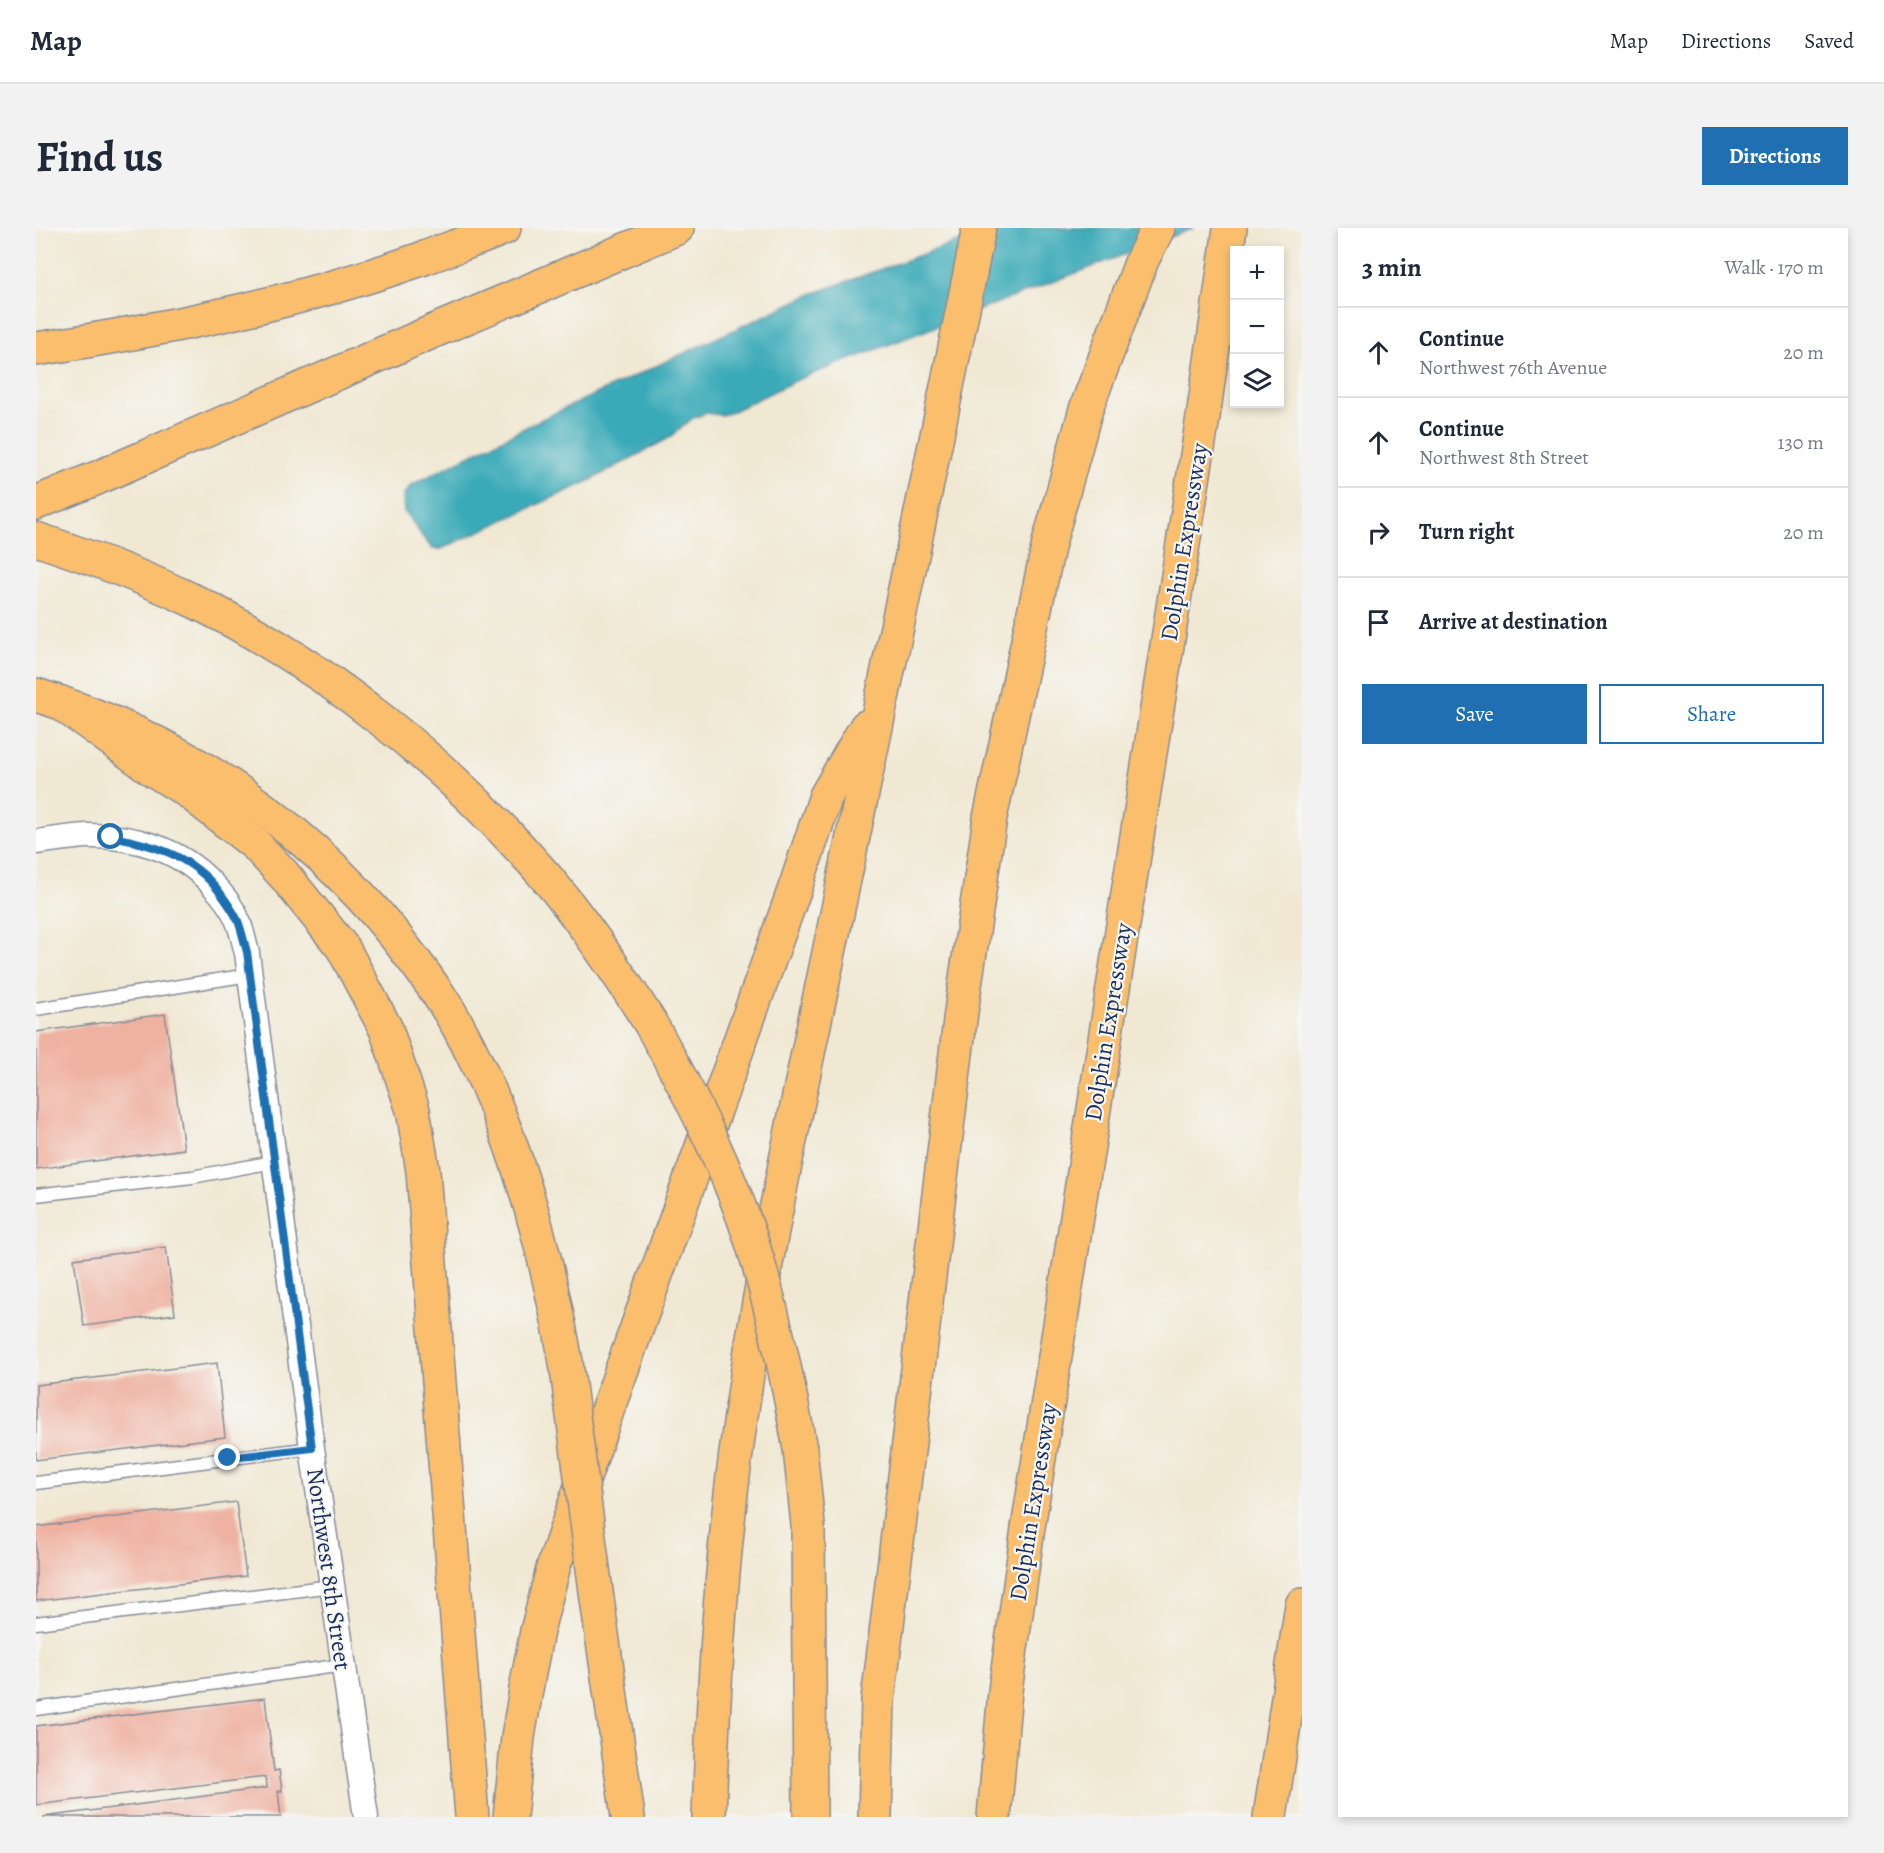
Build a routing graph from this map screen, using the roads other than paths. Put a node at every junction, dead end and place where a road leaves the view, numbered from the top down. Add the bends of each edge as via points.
1 (504, 228) edge
2 (677, 228) edge
3 (979, 228) edge
4 (1158, 228) edge
5 (1230, 228) edge
6 (36, 349) edge
7 (36, 503) edge
8 (46, 542) edge
9 (48, 698) edge
10 (880, 705) junction
11 (36, 842) edge
12 (249, 975) junction
13 (36, 1009) edge
14 (273, 1162) junction
15 (36, 1195) edge
16 (312, 1448) junction
17 (36, 1483) edge
18 (332, 1586) junction
19 (1302, 1605) edge
20 (36, 1623) edge
21 (343, 1665) junction
22 (36, 1710) edge
23 (366, 1817) edge
24 (472, 1817) edge
25 (510, 1817) edge
26 (628, 1817) edge
27 (709, 1817) edge
28 (810, 1817) edge
29 (875, 1817) edge
30 (994, 1817) edge
31 (1270, 1817) edge

1 - 6 highway via 386,271 279,303 116,337
2 - 7 highway
3 - 10 highway
4 - 29 highway via 1142,260 1086,409 1049,543 990,818 961,1012 878,1700
5 - 30 highway, Dolphin Expressway via 1202,429 1028,1528 1005,1691
8 - 28 highway, bridge via 92,557 196,602 292,658 384,721 468,795 546,878 616,970 649,1021 724,1170 757,1260 783,1358 800,1449 808,1525
9 - 24 highway via 189,792 255,844 343,948 386,1029 413,1110 423,1171
9 - 26 highway, bridge via 118,724 170,749 268,810 354,887 391,929 458,1025 506,1128 554,1294
10 - 25 highway via 826,796 554,1565 527,1684
10 - 27 highway via 754,1332 736,1455 714,1681
11 - 12 street, Northwest 8th Street via 85,836 138,841 168,851 199,870 238,920
12 - 13 lane
12 - 14 street, Northwest 8th Street
14 - 15 lane via 192,1177
14 - 16 street, Northwest 8th Street
16 - 17 lane
16 - 18 street, Northwest 8th Street
18 - 20 lane
18 - 21 street, Northwest 8th Street
19 - 31 highway
21 - 22 lane
21 - 23 street, Northwest 8th Street

